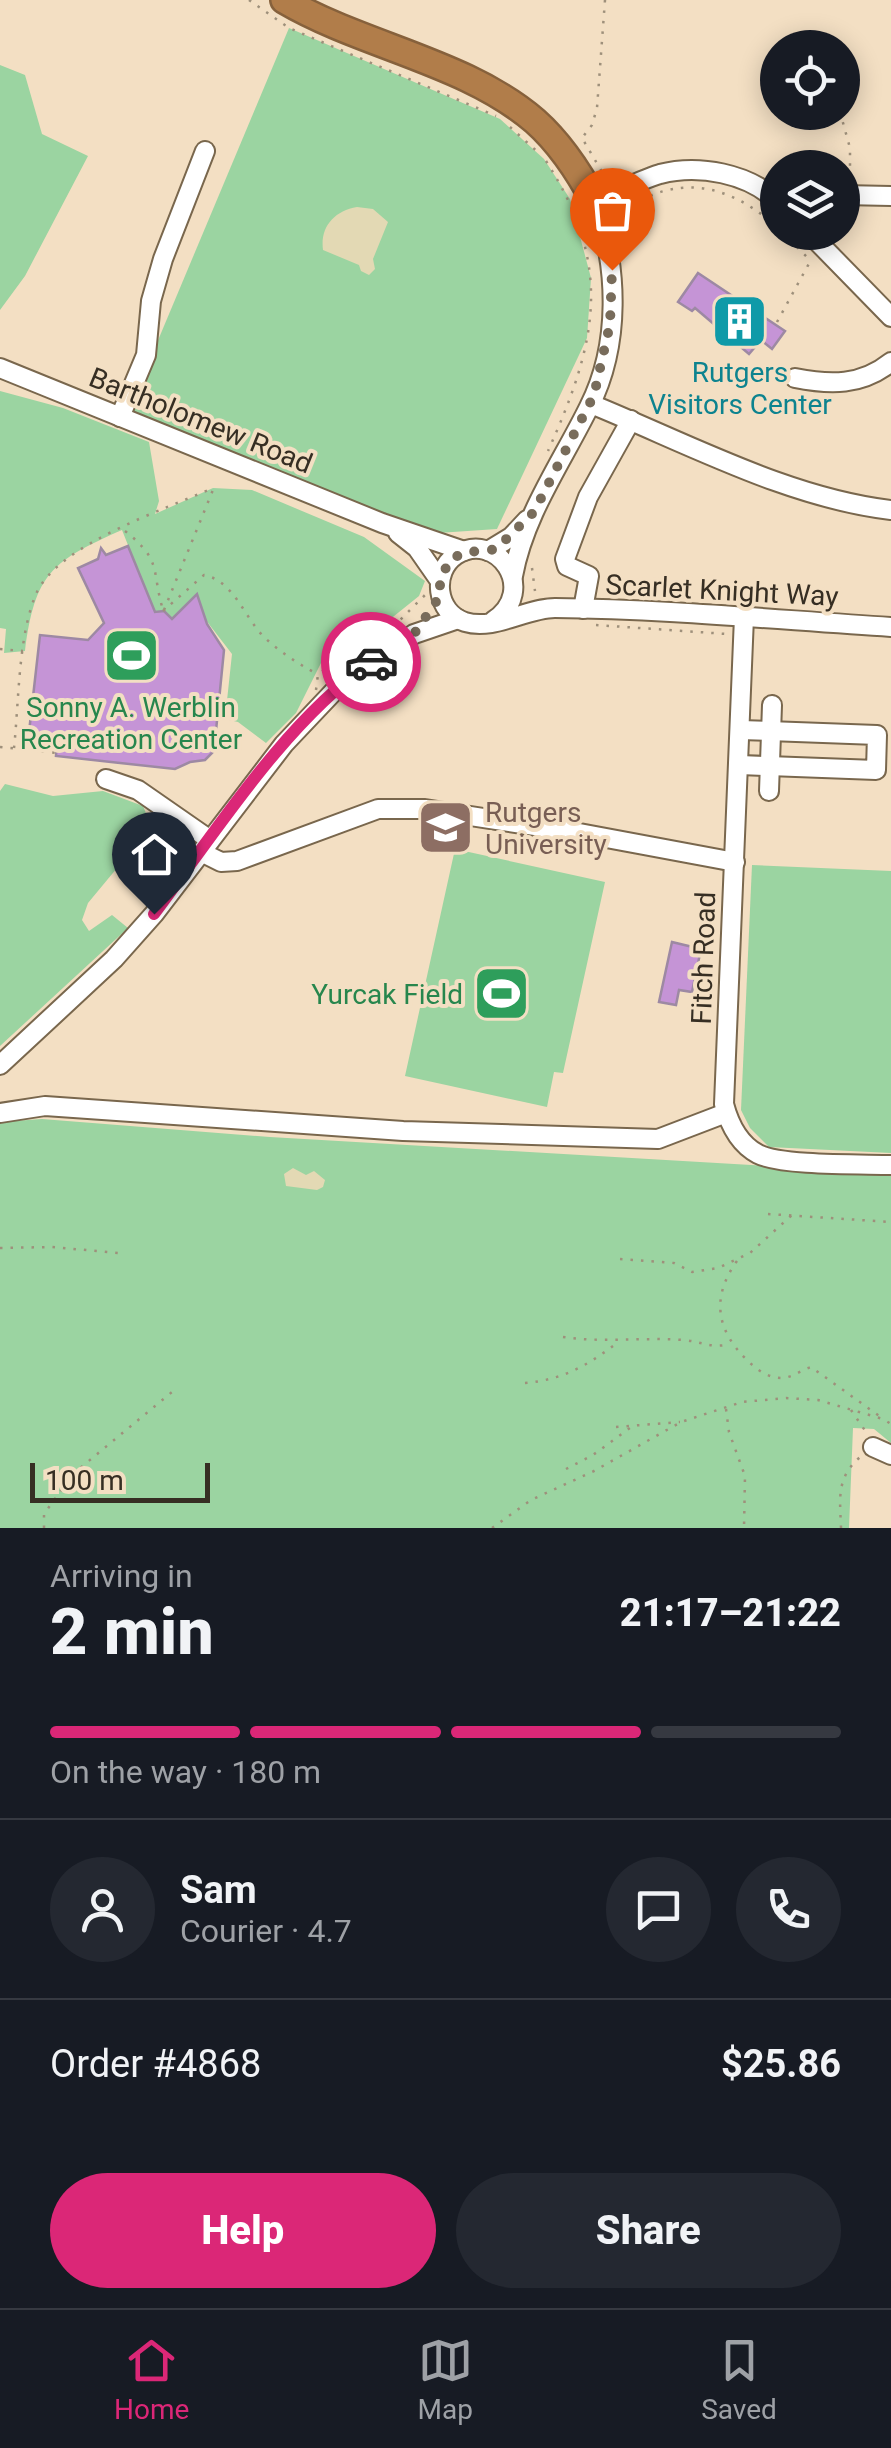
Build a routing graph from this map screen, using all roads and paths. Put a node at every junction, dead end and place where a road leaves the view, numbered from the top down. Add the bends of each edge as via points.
1 (249, 0) edge
2 (285, 0) edge
3 (605, 0) edge
4 (205, 151) dead end
5 (603, 173) dead end
6 (760, 190) edge
7 (891, 196) edge
8 (860, 200) edge
9 (595, 202) junction
10 (621, 208) dead end
11 (760, 215) edge
12 (800, 250) edge
13 (825, 250) edge
14 (816, 253) dead end
15 (810, 260) junction
16 (891, 318) edge
17 (777, 322) dead end
18 (891, 362) edge
19 (0, 368) edge
20 (795, 378) dead end
21 (148, 394) dead end
22 (591, 404) junction
23 (120, 416) junction
24 (631, 420) junction
25 (173, 426) dead end
26 (547, 452) dead end
27 (891, 510) edge
28 (534, 512) junction
29 (382, 523) junction
30 (122, 529) junction
31 (488, 551) junction
32 (464, 552) junction
33 (532, 568) dead end
34 (513, 582) junction
35 (436, 588) junction
36 (535, 591) dead end
37 (549, 608) junction
38 (163, 611) junction
39 (583, 617) junction
40 (458, 619) junction
41 (493, 621) junction
42 (744, 626) junction
43 (891, 627) edge
44 (414, 634) junction
45 (0, 648) edge
46 (25, 651) junction
47 (318, 674) junction
48 (315, 698) dead end
49 (772, 705) dead end
50 (741, 730) junction
51 (771, 731) junction
52 (0, 747) edge
53 (14, 748) junction
54 (56, 753) dead end
55 (740, 765) junction
56 (770, 766) junction
57 (106, 779) dead end
58 (769, 791) dead end
59 (205, 846) junction
60 (735, 862) junction
61 (0, 1065) edge
62 (0, 1113) edge
63 (726, 1113) junction
64 (891, 1165) edge
65 (768, 1214) dead end
66 (792, 1215) junction
67 (891, 1222) edge
68 (0, 1248) edge
69 (119, 1253) dead end
70 (620, 1258) dead end
71 (737, 1261) junction
72 (562, 1337) dead end
73 (619, 1342) junction
74 (731, 1344) junction
75 (525, 1383) dead end
76 (172, 1392) dead end
77 (726, 1408) junction
78 (850, 1409) junction
79 (883, 1419) junction
80 (681, 1422) junction
81 (891, 1424) edge
82 (634, 1425) junction
83 (616, 1427) dead end
84 (873, 1447) junction
85 (891, 1455) edge
86 (566, 1469) dead end
87 (44, 1528) edge
88 (492, 1528) edge
89 (744, 1528) edge
90 (841, 1528) edge

1 - 26 path via 289,28 500,118 544,158 570,199 591,278 576,381
2 - 9 highway via 504,99 551,136
3 - 5 path via 597,108 582,138
4 - 23 street via 163,259 146,355
6 - 9 street via 731,176 683,170
7 - 8 street
9 - 22 street via 613,298
10 - 11 path via 662,191 705,188 737,198
12 - 15 path
13 - 16 street
14 - 15 path
15 - 17 path
18 - 20 street via 843,383
19 - 23 street, Bartholomew Road
21 - 25 path
22 - 24 street
22 - 28 street
23 - 29 street, Bartholomew Road
24 - 27 street via 802,491
24 - 39 street via 588,497 566,559 566,566 589,576
28 - 31 street
28 - 34 street
29 - 32 street, Bartholomew Road
29 - 35 street, Bartholomew Road via 417,548
30 - 38 path via 154,562
30 - 38 path via 214,486
30 - 46 path via 78,549 46,576
31 - 32 street
31 - 34 street via 501,558
32 - 35 street via 449,561
33 - 36 path
34 - 37 street
34 - 41 street via 508,607
35 - 40 street
35 - 44 street
35 - 47 path via 394,626
37 - 39 street, Scarlet Knight Way
37 - 41 street
38 - 47 path via 195,581 212,577 280,652
39 - 42 street, Scarlet Knight Way
39 - 42 path
40 - 41 street
40 - 44 street
42 - 43 street, Scarlet Knight Way
42 - 50 street, Fitch Road
44 - 59 street via 338,687
45 - 46 path
46 - 53 path
47 - 48 path
49 - 51 street
50 - 51 street
50 - 55 street, Fitch Road
51 - 56 street
51 - 56 street via 877,735 877,752 876,770
52 - 53 path
53 - 54 path
55 - 56 street
55 - 60 street, Fitch Road
56 - 58 street
57 - 59 street via 138,790
59 - 60 street via 221,862 238,861 378,810 425,809
59 - 61 street via 114,959
60 - 63 street, Fitch Road
62 - 63 street via 45,1106 403,1131 658,1139
63 - 64 street via 738,1137 759,1154
65 - 66 path
66 - 67 path
66 - 71 path
68 - 69 path
70 - 71 path via 674,1263 692,1272
71 - 74 path via 718,1310
72 - 73 path
73 - 74 path
73 - 75 path via 586,1366
74 - 79 path via 774,1378 819,1370
76 - 87 path via 73,1474 44,1514
77 - 78 path via 786,1398
77 - 80 path
77 - 89 path via 745,1476
78 - 79 path
78 - 84 path
79 - 81 path
80 - 82 path
80 - 88 path via 531,1500
82 - 83 path
82 - 86 path
84 - 85 street
84 - 90 path via 845,1470

